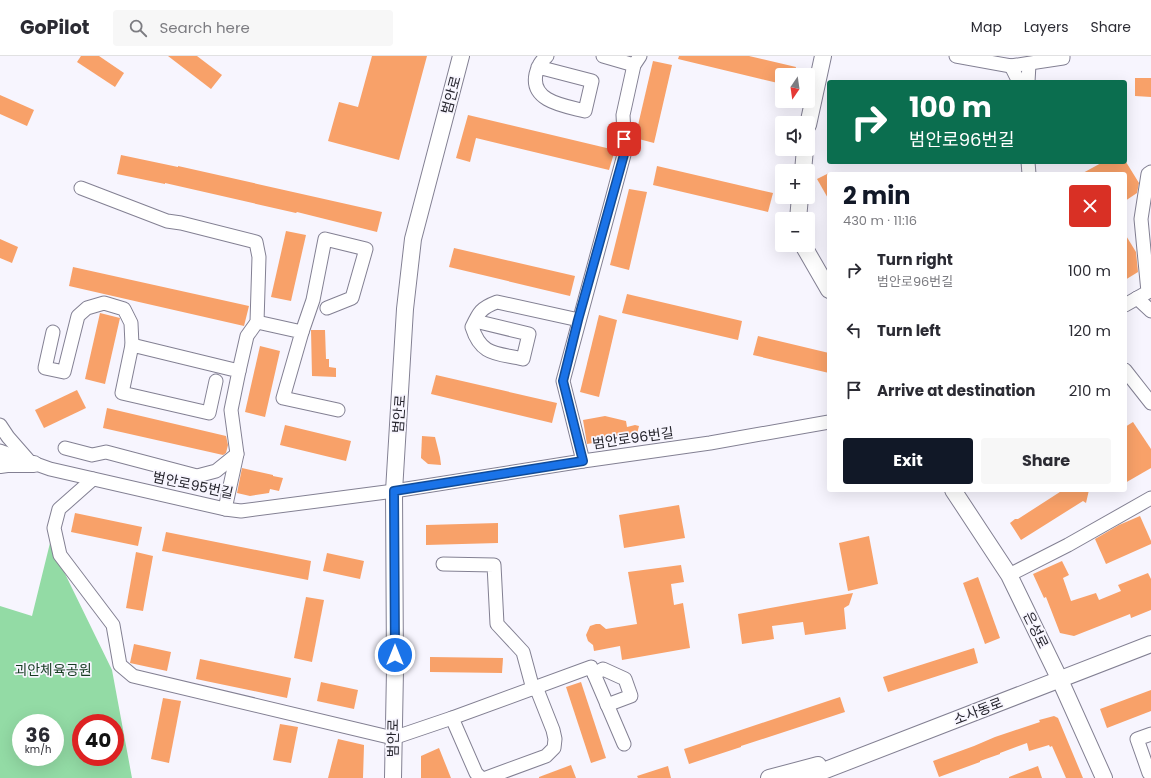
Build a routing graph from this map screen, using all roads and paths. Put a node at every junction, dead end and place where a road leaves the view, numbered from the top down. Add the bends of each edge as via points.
1 (461, 56) edge
2 (547, 56) edge
3 (603, 56) edge
4 (823, 56) edge
5 (956, 56) edge
6 (1063, 56) edge
7 (637, 60) edge
8 (1029, 64) junction
9 (1011, 66) junction
10 (538, 68) dead end
11 (1018, 80) edge
12 (1028, 80) edge
13 (810, 116) edge
14 (1151, 172) edge
15 (81, 188) dead end
16 (1146, 219) edge
17 (807, 252) edge
18 (827, 287) edge
19 (1137, 298) junction
20 (1127, 304) edge
21 (327, 308) dead end
22 (1151, 311) edge
23 (578, 320) junction
24 (475, 321) dead end
25 (257, 322) junction
26 (53, 332) dead end
27 (302, 332) junction
28 (132, 344) junction
29 (239, 371) junction
30 (1127, 373) edge
31 (216, 381) dead end
32 (1151, 403) edge
33 (338, 410) dead end
34 (827, 422) edge
35 (0, 425) edge
36 (65, 448) dead end
37 (0, 451) edge
38 (237, 454) junction
39 (583, 461) junction
40 (34, 464) junction
41 (0, 465) edge
42 (93, 479) junction
43 (394, 491) junction
44 (954, 492) edge
45 (1151, 498) edge
46 (226, 509) junction
47 (443, 564) dead end
48 (1009, 575) junction
49 (1151, 644) edge
50 (594, 674) junction
51 (1060, 680) junction
52 (535, 688) junction
53 (607, 705) junction
54 (452, 718) junction
55 (1151, 734) edge
56 (393, 738) junction
57 (624, 744) dead end
58 (885, 746) junction
59 (1151, 772) edge
60 (393, 778) edge
61 (481, 778) edge
62 (486, 778) edge
63 (769, 778) edge
64 (805, 778) edge
65 (822, 778) edge
66 (1104, 778) edge

1 - 43 street, 범안로 via 413,239 405,309
2 - 10 street via 539,63
3 - 7 street
4 - 13 street
5 - 9 street
6 - 8 street
7 - 23 street via 623,115 625,151
8 - 9 street
8 - 12 street
9 - 11 street
14 - 16 street via 1148,174
15 - 25 street via 167,221 256,242 259,257
16 - 19 street via 1148,292
17 - 18 street
19 - 20 street
19 - 22 street
21 - 27 street via 352,298 366,248 325,239 313,300
23 - 24 street via 497,302 486,306
23 - 39 street via 563,381
25 - 27 street
25 - 29 street via 247,336
26 - 28 street via 45,368 64,372 78,316 88,308 104,303 124,309 131,323
27 - 33 street via 283,398
28 - 29 street
28 - 31 street via 122,393 209,413
29 - 38 street via 231,410
30 - 32 street
34 - 39 street, 범안로96번길 via 710,443
35 - 40 street, 범안로95번길 via 20,452
36 - 38 street via 92,455 106,452 197,476 216,471
37 - 40 street, 범안로95번길
38 - 46 street
39 - 43 street, 범안로96번길
40 - 41 street
40 - 42 street, 범안로95번길
42 - 46 street, 범안로95번길
42 - 56 street via 59,509 54,528 60,555 113,625 120,665 124,669 133,676
43 - 46 street, 범안로95번길 via 241,511
43 - 56 street, 범안로
44 - 48 street, 은성로
45 - 48 street
47 - 52 street via 494,565 497,624 523,652
48 - 51 street, 은성로
49 - 51 street, 소사동로
50 - 52 street via 591,667
50 - 53 street
50 - 53 street via 603,669 625,679 630,696
51 - 58 street, 소사동로
51 - 66 street, 은성로
52 - 54 street
52 - 62 street via 553,730 554,748 546,756
53 - 57 street
54 - 56 street
54 - 61 street via 476,773
55 - 59 street via 1137,739 1149,773
56 - 60 street, 범안로
58 - 63 street
58 - 64 street, 소사동로
58 - 65 street

